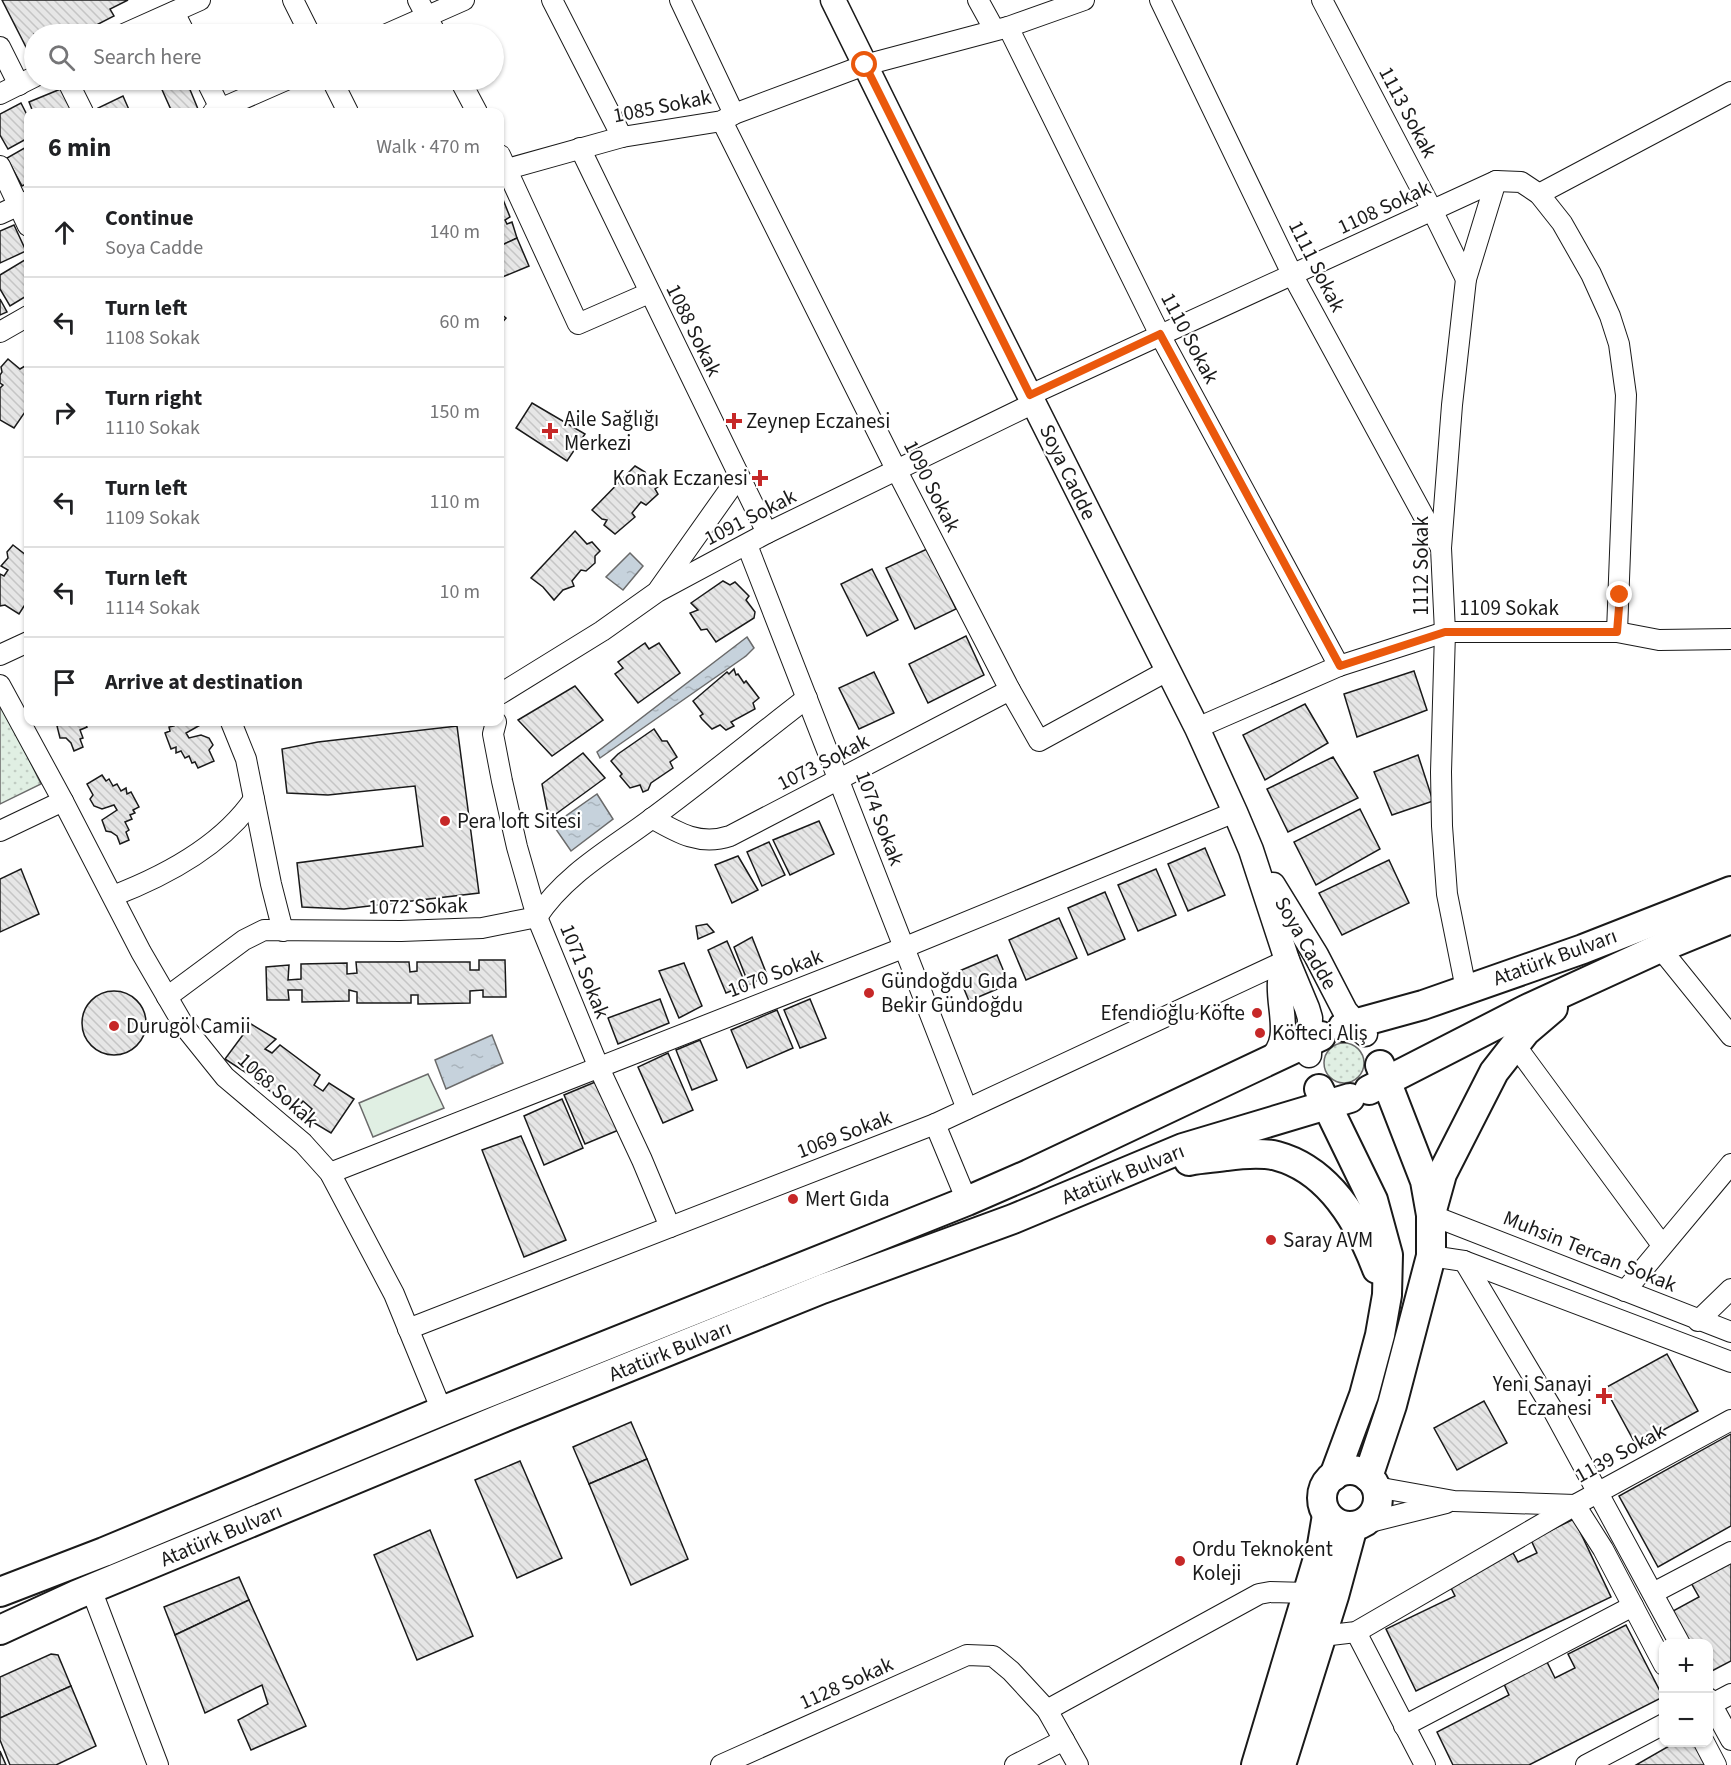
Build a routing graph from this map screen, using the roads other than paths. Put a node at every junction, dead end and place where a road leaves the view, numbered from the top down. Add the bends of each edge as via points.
1 (293, 0) edge
2 (464, 0) edge
3 (552, 0) edge
4 (681, 0) edge
5 (834, 0) edge
6 (978, 0) edge
7 (1084, 0) edge
8 (1160, 0) edge
9 (1322, 0) edge
10 (194, 1) edge
11 (422, 8) edge
12 (174, 12) junction
13 (147, 24) edge
14 (180, 24) edge
15 (305, 24) edge
16 (400, 24) edge
17 (431, 24) edge
18 (1001, 28) junction
19 (0, 47) edge
20 (865, 65) junction
21 (24, 77) edge
22 (24, 82) edge
23 (72, 90) edge
24 (210, 90) edge
25 (264, 90) edge
26 (337, 90) edge
27 (465, 90) edge
28 (1731, 92) edge
29 (0, 94) edge
30 (81, 108) edge
31 (217, 108) edge
32 (225, 108) edge
33 (346, 108) edge
34 (475, 108) edge
35 (728, 117) junction
36 (622, 137) junction
37 (580, 148) junction
38 (0, 166) edge
39 (504, 166) edge
40 (504, 170) edge
41 (1496, 181) junction
42 (1539, 194) junction
43 (23, 203) edge
44 (1432, 210) junction
45 (0, 214) edge
46 (1293, 276) junction
47 (1466, 279) junction
48 (649, 293) junction
49 (24, 318) edge
50 (0, 332) edge
51 (1160, 334) junction
52 (1032, 399) junction
53 (897, 471) junction
54 (739, 476) junction
55 (767, 533) junction
56 (747, 545) junction
57 (1441, 548) junction
58 (657, 592) junction
59 (1445, 632) junction
60 (1617, 632) junction
61 (1731, 639) edge
62 (24, 644) edge
63 (0, 655) edge
64 (1340, 666) junction
65 (1167, 671) junction
66 (0, 687) edge
67 (1010, 690) junction
68 (504, 694) edge
69 (807, 698) junction
70 (233, 726) edge
71 (495, 726) edge
72 (1197, 728) junction
73 (840, 780) junction
74 (254, 799) junction
75 (63, 801) junction
76 (1235, 812) junction
77 (652, 818) junction
78 (0, 831) edge
79 (1251, 850) junction
80 (1731, 891) edge
81 (113, 896) junction
82 (537, 917) junction
83 (1731, 919) edge
84 (283, 931) junction
85 (903, 948) junction
86 (1660, 948) junction
87 (1287, 960) junction
88 (1605, 975) junction
89 (1466, 989) junction
90 (167, 997) junction
91 (1334, 1036) junction
92 (1731, 1036) edge
93 (1515, 1045) junction
94 (1268, 1062) junction
95 (599, 1068) junction
96 (1354, 1088) junction
97 (967, 1109) junction
98 (935, 1124) junction
99 (1731, 1164) edge
100 (330, 1173) junction
101 (1061, 1199) junction
102 (967, 1201) junction
103 (1431, 1215) junction
104 (670, 1227) junction
105 (1662, 1245) junction
106 (1431, 1256) junction
107 (1464, 1261) junction
108 (1731, 1289) edge
109 (1625, 1291) junction
110 (1387, 1295) junction
111 (1698, 1321) junction
112 (408, 1329) junction
113 (1731, 1332) edge
114 (1731, 1362) edge
115 (442, 1411) junction
116 (1731, 1420) edge
117 (1335, 1476) junction
118 (1372, 1482) junction
119 (1598, 1493) junction
120 (1454, 1501) junction
121 (1575, 1505) junction
122 (1347, 1522) junction
123 (1731, 1552) edge
124 (91, 1589) junction
125 (0, 1592) edge
126 (1308, 1593) junction
127 (1653, 1593) junction
128 (1633, 1606) junction
129 (0, 1630) edge
130 (1356, 1632) junction
131 (1322, 1636) junction
132 (1677, 1639) edge
133 (1659, 1655) edge
134 (1731, 1694) edge
135 (1713, 1700) edge
136 (1713, 1707) edge
137 (1047, 1710) junction
138 (1404, 1726) junction
139 (1659, 1727) edge
140 (1064, 1740) junction
141 (1731, 1740) edge
142 (1706, 1747) edge
143 (158, 1765) edge
144 (721, 1765) edge
145 (1015, 1765) edge
146 (1078, 1765) edge
147 (1256, 1765) edge
148 (1281, 1765) edge
149 (1425, 1765) edge
150 (1586, 1765) edge
151 (1716, 1765) edge

1 - 15 street
2 - 11 street
3 - 36 street
4 - 35 street, 1090 Sokak
5 - 20 main road, Soya Cadde
6 - 18 street, 1110 Sokak
7 - 18 street, 1085 Sokak
8 - 46 street, 1111 Sokak
9 - 44 street, 1113 Sokak
10 - 12 street
11 - 16 street
11 - 17 street
12 - 13 street
12 - 14 street
18 - 20 street, 1085 Sokak
18 - 51 street, 1110 Sokak
19 - 21 street
20 - 35 street, 1085 Sokak
20 - 52 main road, Soya Cadde
22 - 29 street
23 - 30 street
24 - 31 street
25 - 32 street
26 - 33 street
27 - 34 street
28 - 42 street
35 - 36 street, 1085 Sokak
35 - 53 street, 1090 Sokak
36 - 37 street, 1085 Sokak
37 - 39 street, 1085 Sokak
37 - 48 street, 1088 Sokak
38 - 43 street
40 - 48 street via 578,324
41 - 42 street via 1521,182
41 - 44 street, 1108 Sokak
41 - 47 street, 1112 Sokak
42 - 60 street via 1562,223 1591,274 1618,344 1626,395
43 - 45 street
44 - 46 street, 1108 Sokak
44 - 47 street, 1113 Sokak
46 - 51 street, 1108 Sokak
46 - 57 street, 1111 Sokak
47 - 57 street, 1112 Sokak
48 - 54 street, 1088 Sokak
49 - 50 street
51 - 52 street, 1108 Sokak
51 - 64 street, 1110 Sokak
52 - 53 street, 1091 Sokak
52 - 65 main road, Soya Cadde
53 - 55 street, 1091 Sokak
53 - 67 street, 1090 Sokak
54 - 55 street, 1088 Sokak
54 - 58 street
55 - 56 street, 1091 Sokak
56 - 58 street, 1091 Sokak
56 - 69 street, 1074 Sokak
57 - 59 street, 1112 Sokak
58 - 68 street, 1091 Sokak
59 - 60 street, 1109 Sokak
59 - 64 street, 1109 Sokak
59 - 89 street, 1112 Sokak via 1442,825 1447,894
60 - 61 street, 1109 Sokak via 1659,640
62 - 63 street
64 - 72 street, 1109 Sokak
65 - 67 street, 1090 Sokak via 1039,741
65 - 72 main road, Soya Cadde
66 - 75 street, 1068 Sokak
67 - 73 street, 1073 Sokak
69 - 73 street, 1074 Sokak
69 - 77 street
70 - 74 street via 246,759
71 - 82 street, 1071 Sokak via 502,781
72 - 76 main road, Soya Cadde
73 - 77 street, 1073 Sokak via 716,840 677,833
73 - 85 street, 1074 Sokak
74 - 81 street via 222,836 180,863
74 - 84 street
75 - 78 street
75 - 81 street, 1068 Sokak
76 - 79 main road, Soya Cadde
76 - 85 street, 1070 Sokak
77 - 82 street via 578,871 548,900
79 - 87 main road, Soya Cadde
79 - 91 main road, Soya Cadde via 1316,955 1345,1011
80 - 89 highway, Atatürk Bulvarı via 1583,949
81 - 90 street, 1068 Sokak
82 - 84 street, 1072 Sokak via 482,928
82 - 95 street, 1071 Sokak
83 - 86 highway, Atatürk Bulvarı
84 - 90 street, 1072 Sokak via 264,930 244,940
85 - 95 street, 1070 Sokak
85 - 97 street, 1074 Sokak
86 - 88 highway, Atatürk Bulvarı
86 - 92 street
87 - 91 main road, Soya Cadde via 1310,1018
87 - 94 main road, Soya Cadde via 1280,979 1283,1042
87 - 97 street, 1069 Sokak
88 - 93 highway via 1557,1003
88 - 96 highway, Atatürk Bulvarı
89 - 91 highway, Atatürk Bulvarı
90 - 100 street, 1068 Sokak via 184,1026 225,1077 303,1143
91 - 94 highway, Atatürk Bulvarı
91 - 96 highway via 1373,1042 1378,1053
91 - 96 highway via 1309,1067 1312,1078
93 - 103 highway via 1494,1072 1466,1125 1442,1174
93 - 105 street
94 - 102 highway, Atatürk Bulvarı
95 - 100 street, 1070 Sokak
95 - 104 street, 1071 Sokak
96 - 101 highway, Atatürk Bulvarı via 1183,1148
96 - 103 highway via 1425,1181
96 - 110 highway via 1373,1200 1388,1255
97 - 98 street, 1069 Sokak
98 - 102 street
98 - 104 street, 1069 Sokak
99 - 105 street
100 - 112 street, 1068 Sokak via 394,1294
101 - 110 highway via 1195,1160 1274,1155 1316,1177 1335,1194 1368,1244
101 - 124 highway, Atatürk Bulvarı via 800,1298
102 - 115 highway, Atatürk Bulvarı
103 - 106 highway
103 - 109 street, Muhsin Tercan Sokak
104 - 112 street, 1069 Sokak
105 - 109 street
106 - 107 street
106 - 118 highway
107 - 114 street
107 - 119 street
108 - 111 street
109 - 111 street, Muhsin Tercan Sokak
110 - 117 highway via 1364,1395
111 - 113 street, Muhsin Tercan Sokak
112 - 115 street, 1068 Sokak
115 - 125 highway, Atatürk Bulvarı
116 - 119 street, 1139 Sokak
117 - 118 highway via 1351,1471
117 - 122 highway via 1322,1498
118 - 120 street, 1139 Sokak
118 - 122 highway via 1378,1501 1376,1510 1370,1518
119 - 121 street, 1139 Sokak
119 - 127 street
120 - 121 street, 1139 Sokak
120 - 122 street, 1139 Sokak
121 - 128 street
121 - 130 street
122 - 126 highway via 1322,1545
122 - 131 highway
123 - 127 street
124 - 129 highway, Atatürk Bulvarı
124 - 143 street
126 - 137 street via 1259,1594
126 - 147 highway
127 - 132 street
128 - 133 street
128 - 138 street
130 - 131 street
130 - 138 street
131 - 148 highway
134 - 135 street
136 - 141 street
137 - 140 street
137 - 144 street, 1128 Sokak via 993,1656 967,1655
138 - 149 street
139 - 150 street
140 - 145 street
140 - 146 street
142 - 151 street

